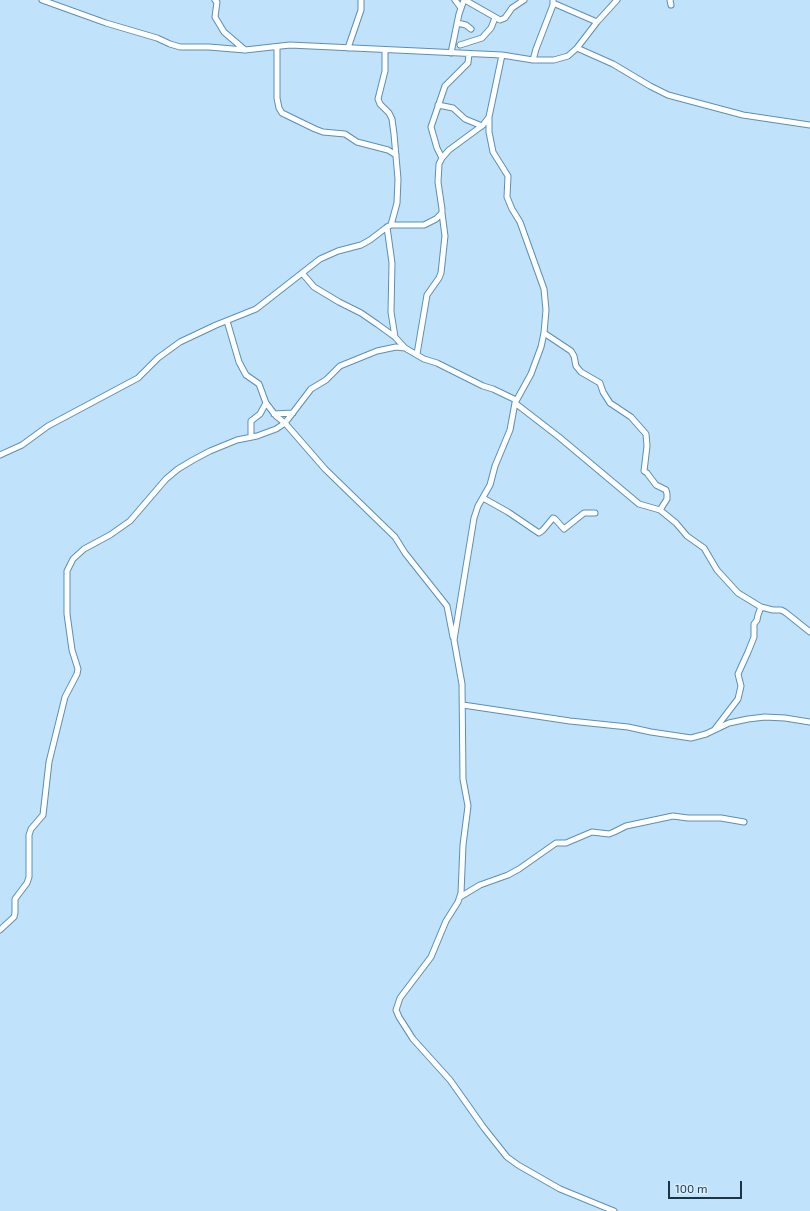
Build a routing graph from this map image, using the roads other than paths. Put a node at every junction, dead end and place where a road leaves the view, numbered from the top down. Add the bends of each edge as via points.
1 (42, 0) edge
2 (215, 0) edge
3 (361, 0) edge
4 (455, 0) edge
5 (465, 0) edge
6 (524, 0) edge
7 (617, 0) edge
8 (553, 1) edge
9 (461, 8) junction
10 (495, 18) junction
11 (597, 22) junction
12 (457, 23) junction
13 (470, 29) dead end
14 (454, 38) junction
15 (460, 45) junction
16 (277, 47) junction
17 (348, 48) junction
18 (577, 48) junction
19 (245, 50) junction
20 (385, 50) junction
21 (451, 53) junction
22 (468, 54) junction
23 (502, 55) junction
24 (533, 60) junction
25 (438, 105) junction
26 (489, 117) junction
27 (810, 125) edge
28 (482, 126) junction
29 (396, 154) junction
30 (442, 158) junction
31 (442, 214) junction
32 (389, 226) junction
33 (302, 274) junction
34 (227, 321) junction
35 (544, 333) junction
36 (395, 337) junction
37 (405, 348) junction
38 (416, 354) junction
39 (515, 402) junction
40 (266, 403) junction
41 (293, 413) junction
42 (274, 414) junction
43 (285, 423) junction
44 (251, 437) junction
45 (0, 455) edge
46 (483, 498) junction
47 (660, 510) junction
48 (595, 513) dead end
49 (761, 607) junction
50 (810, 632) edge
51 (454, 640) junction
52 (463, 705) junction
53 (810, 722) edge
54 (715, 730) junction
55 (744, 822) dead end
56 (460, 897) junction
57 (0, 930) edge
58 (614, 1211) edge

1 - 19 street via 175,46
2 - 19 street via 215,17 224,32
3 - 17 street via 361,10
4 - 9 street
5 - 9 street
5 - 10 street
6 - 10 street via 512,8 504,19
7 - 11 street
8 - 11 street
8 - 24 street
9 - 12 street
10 - 15 street via 491,28 482,38
11 - 18 street
12 - 13 street
12 - 14 street
14 - 15 street
14 - 21 street
15 - 22 street
16 - 17 street via 290,45
16 - 19 street
16 - 29 street via 277,98 278,108 282,113 322,132 345,134 357,142
17 - 20 street
18 - 24 street via 560,59
18 - 27 street via 613,64 668,95 743,115
20 - 21 street
20 - 29 street via 385,71 378,101 392,119
21 - 22 street
22 - 23 street
22 - 25 street via 468,63 445,86
23 - 24 street
23 - 26 street
25 - 28 street via 453,108 465,118
25 - 30 street via 431,130
26 - 28 street
26 - 35 street via 493,152 508,176 507,197 520,222 544,289
28 - 30 street
29 - 32 street via 397,203
30 - 31 street via 438,172
31 - 32 street via 424,225
31 - 38 street via 445,236 441,273 427,295
32 - 33 street via 361,245 320,259
32 - 36 street via 392,263 391,312
33 - 34 street via 256,309
33 - 36 street via 314,287 361,313
34 - 40 street via 241,366 246,375 259,384
34 - 45 street via 180,342 158,358 138,378
35 - 39 street via 531,374
35 - 47 street via 571,350 576,366 599,382 610,403 631,417 646,434 644,471 656,485 666,490 667,494 667,499
36 - 37 street
37 - 38 street
37 - 41 street via 377,351 340,366 312,389
38 - 39 street via 493,389
39 - 46 street via 510,430
39 - 47 street via 639,504
40 - 42 street
40 - 44 street via 260,414 251,421
41 - 42 street
41 - 43 street
42 - 43 street
43 - 44 street via 276,429
43 - 51 street via 335,479 395,537 404,553 447,606
44 - 57 street via 208,452 178,469 130,520 110,535 84,549 69,565 66,585 67,614 72,650 78,669 65,697 49,762 43,815 29,835 29,878 15,899 14,917
46 - 48 street via 539,533 553,518 564,528 584,513
46 - 51 street via 473,525
47 - 49 street via 687,536 704,548 730,586
49 - 50 street via 780,610
49 - 54 street via 758,620 754,624 754,637 738,674 741,686 738,699
51 - 52 street
52 - 54 street via 628,727 679,737 691,738
52 - 56 street via 463,779 468,806
53 - 54 street via 759,717 729,723
55 - 56 street via 721,818 673,816 626,826 604,834 592,832 556,843 519,869 480,885
56 - 58 street via 446,921 431,957 400,998 397,1014 413,1039 450,1080 507,1157 560,1189

